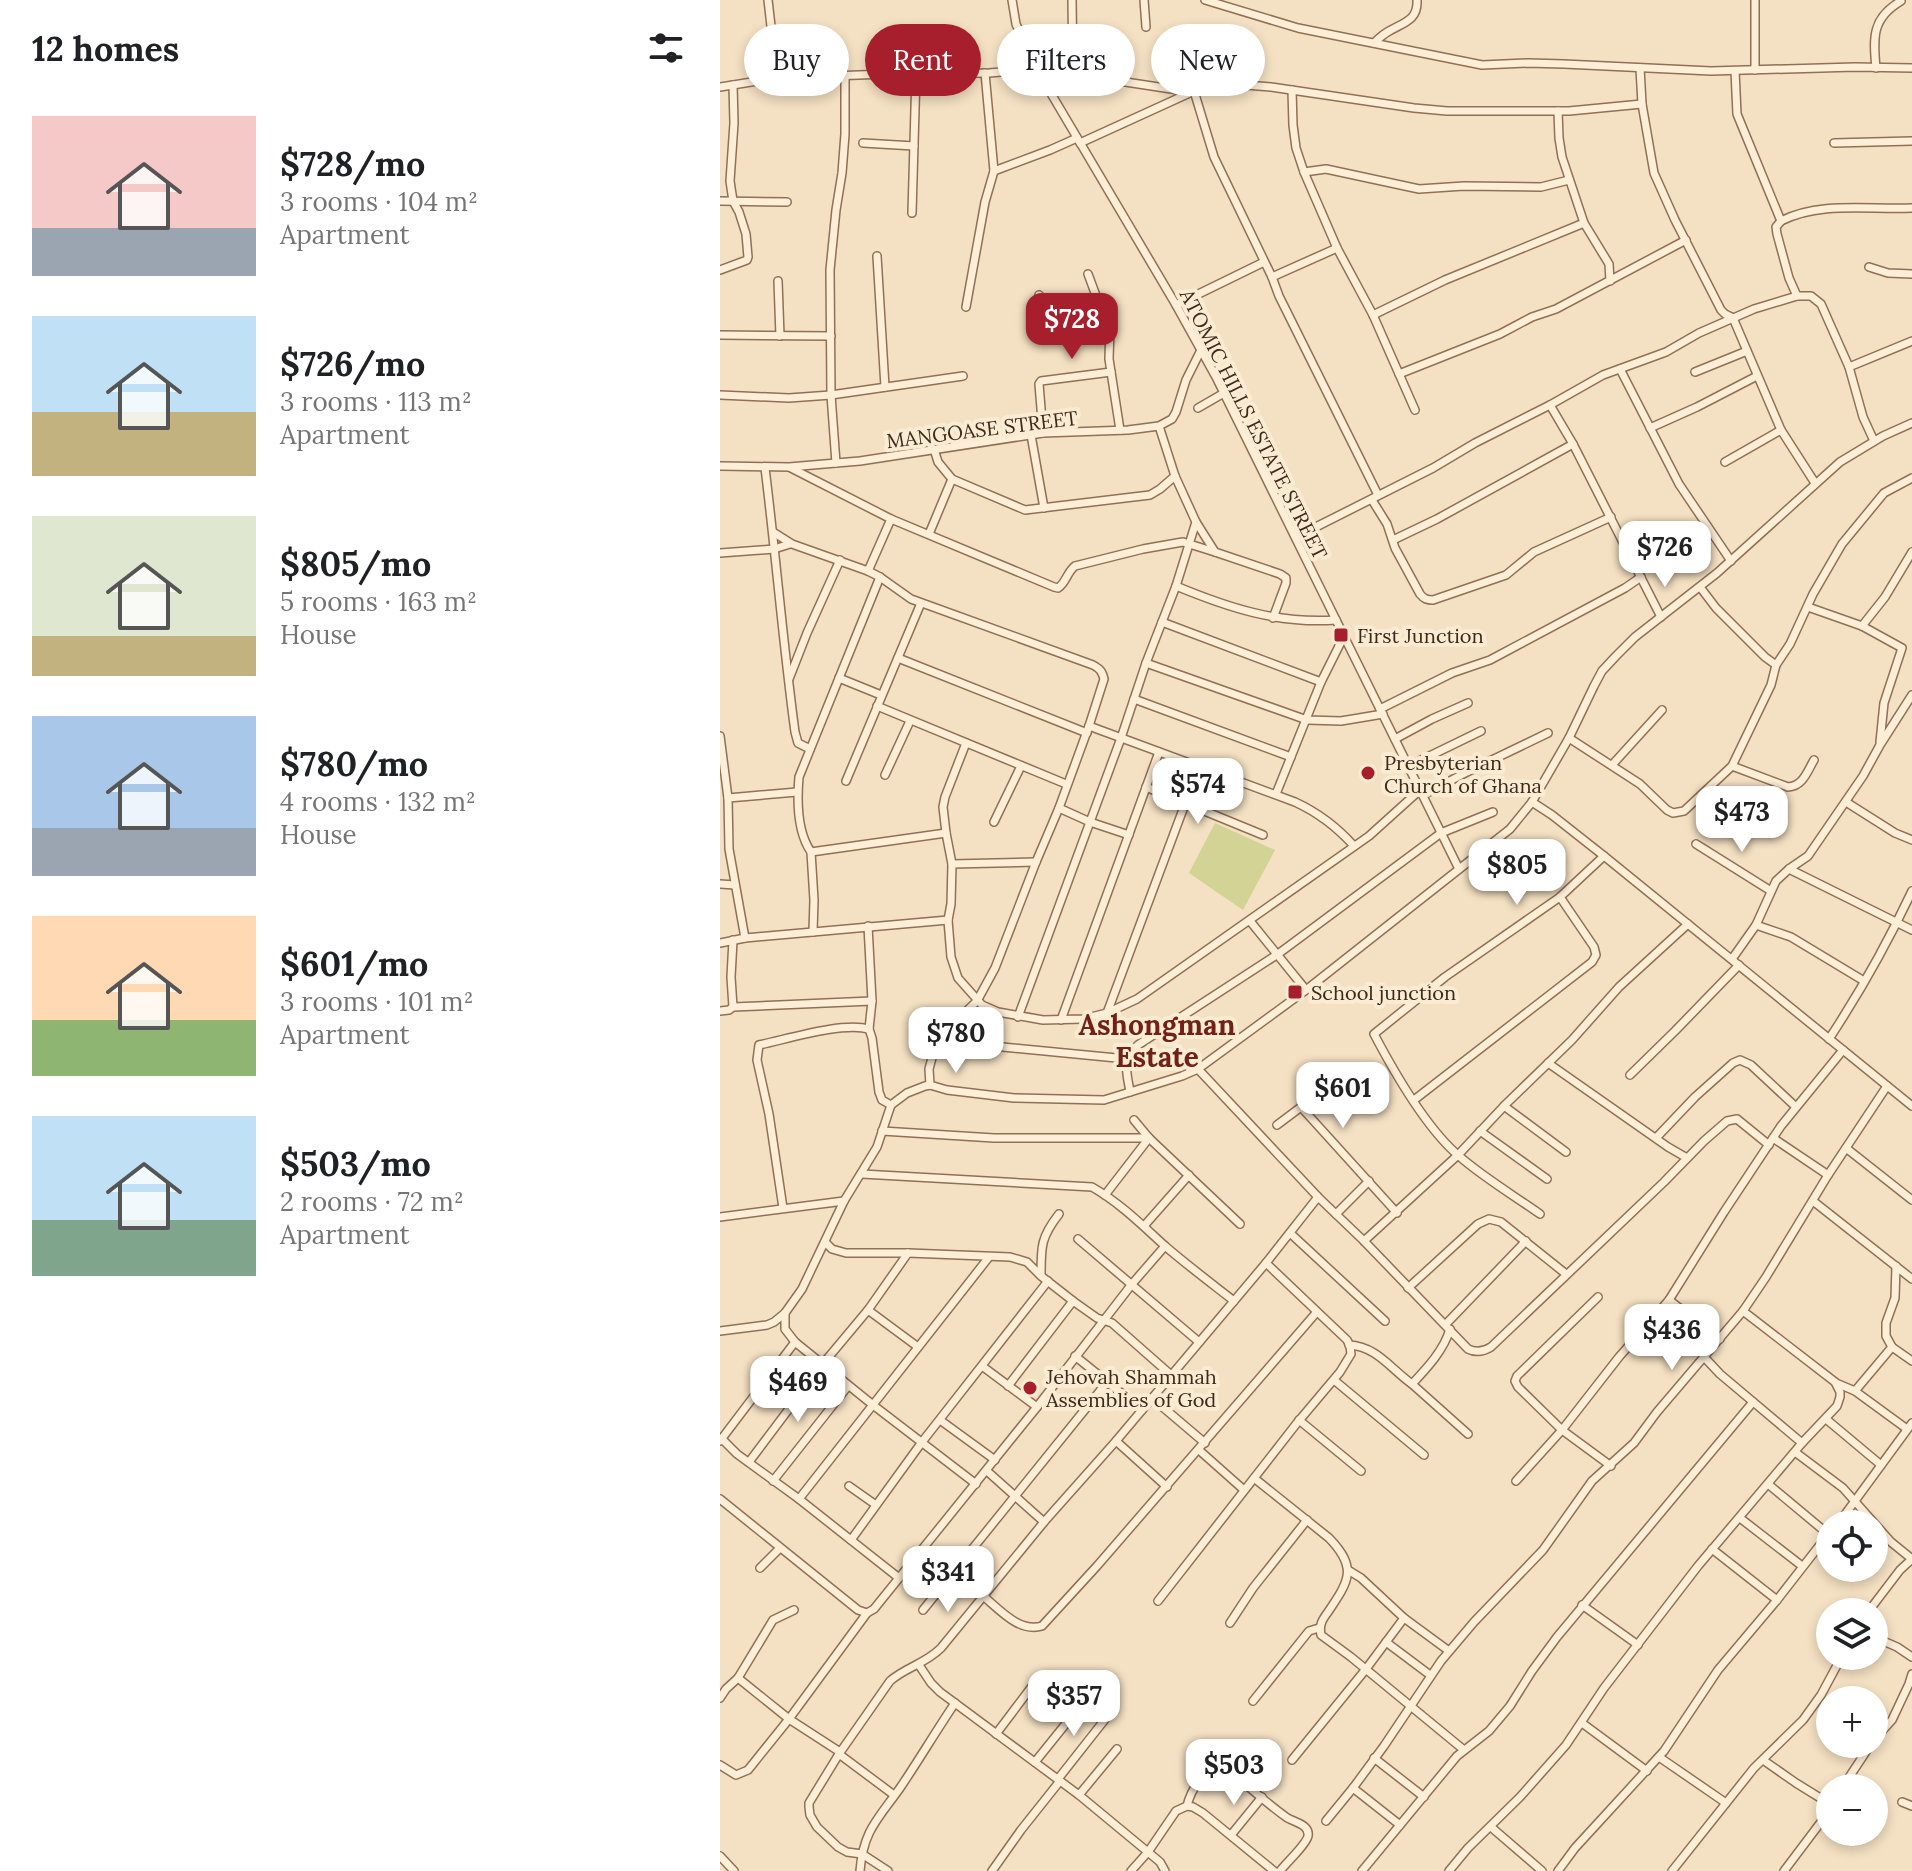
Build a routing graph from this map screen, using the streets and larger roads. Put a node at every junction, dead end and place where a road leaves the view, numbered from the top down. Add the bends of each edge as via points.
1 (768, 0) edge
2 (1012, 0) edge
3 (1072, 0) edge
4 (1144, 0) edge
5 (1205, 0) edge
6 (1417, 0) edge
7 (1755, 0) edge
8 (1901, 1) edge
9 (771, 24) edge
10 (1016, 24) edge
11 (1072, 24) edge
12 (1146, 27) dead end
13 (1374, 43) junction
14 (1640, 68) junction
15 (1876, 68) junction
16 (1912, 68) edge
17 (1755, 70) junction
18 (1735, 71) junction
19 (997, 72) edge
20 (981, 73) edge
21 (985, 73) junction
22 (744, 83) edge
23 (733, 85) junction
24 (720, 87) edge
25 (1265, 87) edge
26 (1292, 90) junction
27 (845, 96) edge
28 (915, 96) edge
29 (1052, 96) edge
30 (1182, 96) edge
31 (1196, 96) edge
32 (1642, 104) junction
33 (1558, 111) junction
34 (1078, 140) junction
35 (1912, 141) edge
36 (863, 143) dead end
37 (1834, 143) dead end
38 (914, 146) junction
39 (994, 171) junction
40 (1304, 172) junction
41 (1569, 180) junction
42 (720, 201) edge
43 (733, 201) junction
44 (787, 202) dead end
45 (1912, 208) edge
46 (912, 213) dead end
47 (1781, 221) junction
48 (1584, 223) junction
49 (1686, 240) junction
50 (1337, 248) junction
51 (877, 256) dead end
52 (1264, 262) junction
53 (1609, 264) junction
54 (1869, 267) dead end
55 (720, 270) edge
56 (1624, 273) junction
57 (1088, 274) dead end
58 (1912, 274) edge
59 (1272, 277) junction
60 (778, 281) dead end
61 (1610, 281) junction
62 (1039, 295) dead end
63 (1797, 296) junction
64 (1176, 305) junction
65 (966, 307) dead end
66 (1103, 308) junction
67 (1373, 315) junction
68 (1733, 318) junction
69 (720, 335) edge
70 (780, 336) junction
71 (831, 336) junction
72 (1912, 341) edge
73 (1201, 350) junction
74 (1747, 351) junction
75 (1849, 367) junction
76 (1620, 369) junction
77 (1111, 372) junction
78 (1695, 372) dead end
79 (1399, 374) junction
80 (963, 376) dead end
81 (1757, 376) junction
82 (885, 387) junction
83 (1224, 393) junction
84 (720, 395) edge
85 (831, 395) junction
86 (1550, 405) junction
87 (1198, 408) dead end
88 (1415, 410) dead end
89 (1912, 423) edge
90 (1159, 426) junction
91 (1650, 428) junction
92 (1120, 430) junction
93 (1781, 430) junction
94 (1043, 433) junction
95 (1031, 435) junction
96 (1874, 441) junction
97 (1573, 444) junction
98 (934, 449) junction
99 (1725, 462) dead end
100 (836, 463) junction
101 (720, 466) edge
102 (789, 467) junction
103 (765, 468) junction
104 (1175, 476) junction
105 (1912, 478) edge
106 (952, 479) junction
107 (1815, 483) junction
108 (1375, 497) junction
109 (1044, 508) junction
110 (1611, 517) junction
111 (891, 519) junction
112 (1196, 522) junction
113 (773, 532) junction
114 (929, 534) junction
115 (1296, 537) junction
116 (1393, 540) junction
117 (792, 544) junction
118 (1190, 544) junction
119 (774, 549) junction
120 (1215, 552) junction
121 (1912, 552) edge
122 (720, 553) edge
123 (840, 560) junction
124 (1731, 561) junction
125 (868, 571) junction
126 (880, 577) junction
127 (1641, 577) junction
128 (1176, 586) junction
129 (1700, 587) junction
130 (921, 603) junction
131 (1808, 607) junction
132 (1661, 617) junction
133 (1273, 618) junction
134 (1336, 620) junction
135 (1162, 622) junction
136 (1862, 626) junction
137 (1344, 636) junction
138 (898, 658) junction
139 (1146, 663) junction
140 (1776, 665) junction
141 (839, 678) junction
142 (787, 682) junction
143 (1321, 682) junction
144 (881, 695) junction
145 (1912, 695) edge
146 (1134, 699) junction
147 (1468, 703) dead end
148 (877, 706) junction
149 (1662, 710) dead end
150 (1382, 711) junction
151 (1307, 720) junction
152 (910, 721) junction
153 (1088, 730) junction
154 (1481, 731) dead end
155 (1548, 733) dead end
156 (720, 736) edge
157 (1121, 738) junction
158 (1569, 738) junction
159 (1395, 739) junction
160 (966, 743) junction
161 (1880, 745) junction
162 (810, 749) junction
163 (1159, 752) junction
164 (1291, 757) junction
165 (1814, 760) dead end
166 (1612, 765) junction
167 (1021, 766) junction
168 (1409, 766) junction
169 (1732, 766) junction
170 (885, 775) dead end
171 (846, 781) dead end
172 (1066, 784) junction
173 (1146, 787) junction
174 (797, 792) junction
175 (1422, 792) junction
176 (1276, 794) junction
177 (728, 798) junction
178 (1532, 802) junction
179 (1846, 802) junction
180 (1185, 804) junction
181 (724, 808) edge
182 (1059, 808) junction
183 (1493, 812) dead end
184 (994, 822) dead end
185 (1090, 822) junction
186 (946, 833) junction
187 (1441, 833) junction
188 (1129, 835) junction
189 (1263, 835) dead end
190 (1912, 840) edge
191 (1696, 844) dead end
192 (1354, 846) junction
193 (811, 852) junction
194 (1604, 856) junction
195 (1036, 862) junction
196 (952, 864) junction
197 (1459, 869) junction
198 (1789, 869) junction
199 (720, 884) edge
200 (735, 885) junction
201 (1771, 891) junction
202 (1912, 891) edge
203 (1560, 897) junction
204 (948, 920) junction
205 (1250, 921) junction
206 (1897, 923) junction
207 (1688, 924) junction
208 (1756, 925) junction
209 (868, 926) junction
210 (1912, 930) edge
211 (813, 932) junction
212 (745, 938) junction
213 (733, 940) junction
214 (720, 943) edge
215 (1278, 954) junction
216 (1735, 962) junction
217 (1864, 981) junction
218 (1306, 990) junction
219 (872, 1001) junction
220 (977, 1001) junction
221 (733, 1007) junction
222 (720, 1011) edge
223 (1107, 1013) junction
224 (1018, 1017) junction
225 (1061, 1020) junction
226 (869, 1029) junction
227 (1829, 1039) junction
228 (941, 1041) junction
229 (1843, 1050) junction
230 (1127, 1059) junction
231 (1548, 1063) junction
232 (1198, 1069) junction
233 (1630, 1075) dead end
234 (930, 1085) junction
235 (1887, 1086) junction
236 (1130, 1092) junction
237 (1414, 1100) junction
238 (891, 1105) junction
239 (1504, 1106) junction
240 (1912, 1106) edge
241 (1796, 1107) junction
242 (1134, 1120) dead end
243 (1277, 1125) dead end
244 (882, 1131) junction
245 (1480, 1131) junction
246 (1149, 1138) junction
247 (1656, 1138) junction
248 (1771, 1142) junction
249 (1846, 1148) junction
250 (1566, 1152) dead end
251 (1458, 1155) junction
252 (1687, 1158) junction
253 (862, 1174) junction
254 (1189, 1175) junction
255 (1828, 1175) junction
256 (1547, 1179) dead end
257 (1369, 1181) junction
258 (1105, 1195) junction
259 (1318, 1197) junction
260 (1912, 1200) edge
261 (844, 1201) junction
262 (1813, 1201) junction
263 (783, 1208) junction
264 (1397, 1213) junction
265 (1059, 1214) dead end
266 (1336, 1214) junction
267 (1540, 1214) dead end
268 (720, 1217) edge
269 (1240, 1224) dead end
270 (1144, 1226) junction
271 (1290, 1233) junction
272 (1078, 1239) dead end
273 (1364, 1241) junction
274 (1526, 1241) junction
275 (825, 1242) junction
276 (1165, 1246) junction
277 (908, 1253) junction
278 (989, 1257) junction
279 (1266, 1263) junction
280 (1896, 1266) junction
281 (1566, 1274) junction
282 (1045, 1278) junction
283 (1912, 1279) edge
284 (1132, 1284) junction
285 (1408, 1288) junction
286 (1598, 1297) dead end
287 (1669, 1300) junction
288 (1073, 1301) junction
289 (1234, 1301) junction
290 (868, 1310) junction
291 (1743, 1311) junction
292 (785, 1313) junction
293 (1316, 1313) junction
294 (1105, 1320) junction
295 (1385, 1321) dead end
296 (1448, 1326) junction
297 (720, 1331) edge
298 (1720, 1339) junction
299 (795, 1342) junction
300 (1199, 1342) junction
301 (1349, 1345) junction
302 (918, 1347) junction
303 (1892, 1347) junction
304 (1075, 1356) junction
305 (1705, 1358) junction
306 (1912, 1361) edge
307 (822, 1365) junction
308 (982, 1366) junction
309 (1171, 1375) junction
310 (1334, 1380) junction
311 (1108, 1381) junction
312 (1835, 1382) junction
313 (1412, 1384) junction
314 (848, 1386) junction
315 (1008, 1386) junction
316 (1855, 1391) junction
317 (1152, 1398) junction
318 (1753, 1402) junction
319 (873, 1405) junction
320 (1037, 1407) junction
321 (1142, 1410) junction
322 (1826, 1419) junction
323 (940, 1420) junction
324 (1299, 1420) junction
325 (1910, 1426) edge
326 (1562, 1430) junction
327 (1468, 1434) dead end
328 (721, 1440) edge
329 (1116, 1441) junction
330 (922, 1442) junction
331 (1802, 1443) junction
332 (1202, 1446) junction
333 (1795, 1452) junction
334 (1424, 1455) dead end
335 (995, 1460) junction
336 (749, 1462) junction
337 (1881, 1465) junction
338 (1611, 1466) junction
339 (987, 1471) junction
340 (1361, 1471) dead end
341 (1254, 1478) junction
342 (773, 1481) junction
343 (1516, 1481) dead end
344 (976, 1484) junction
345 (1768, 1484) junction
346 (849, 1486) dead end
347 (1167, 1487) junction
348 (1244, 1490) junction
349 (1014, 1496) junction
350 (720, 1499) edge
351 (799, 1499) junction
352 (1855, 1500) junction
353 (876, 1505) junction
354 (1848, 1510) edge
355 (1740, 1518) junction
356 (1307, 1520) junction
357 (1044, 1522) junction
358 (1816, 1523) edge
359 (851, 1540) junction
360 (780, 1548) junction
361 (1712, 1549) junction
362 (1816, 1549) edge
363 (1802, 1566) junction
364 (760, 1568) dead end
365 (1348, 1570) junction
366 (899, 1578) junction
367 (982, 1595) junction
368 (1878, 1598) edge
369 (1777, 1600) junction
370 (1158, 1601) dead end
371 (1582, 1605) junction
372 (794, 1610) dead end
373 (923, 1610) dead end
374 (867, 1613) junction
375 (1404, 1618) junction
376 (1230, 1623) dead end
377 (1319, 1628) junction
378 (1386, 1642) junction
379 (1888, 1643) edge
380 (1638, 1645) junction
381 (1449, 1651) junction
382 (1912, 1657) edge
383 (919, 1665) junction
384 (1366, 1669) junction
385 (1834, 1670) edge
386 (1912, 1674) edge
387 (1430, 1675) junction
388 (1039, 1677) dead end
389 (738, 1678) junction
390 (1089, 1695) dead end
391 (720, 1698) edge
392 (1253, 1701) dead end
393 (955, 1703) junction
394 (1411, 1706) junction
395 (1110, 1713) dead end
396 (789, 1719) junction
397 (1582, 1723) junction
398 (1888, 1725) edge
399 (996, 1734) junction
400 (1117, 1749) dead end
401 (1464, 1750) junction
402 (840, 1753) junction
403 (1659, 1757) junction
404 (1374, 1758) junction
405 (1292, 1760) dead end
406 (1763, 1760) junction
407 (1035, 1762) junction
408 (720, 1765) edge
409 (1647, 1771) junction
410 (1059, 1780) junction
411 (1353, 1788) junction
412 (894, 1795) junction
413 (1079, 1795) junction
414 (1816, 1796) edge
415 (1262, 1797) junction
416 (1424, 1797) junction
417 (1902, 1802) dead end
418 (1726, 1803) junction
419 (1187, 1806) junction
420 (1912, 1806) edge
421 (1326, 1821) dead end
422 (1400, 1825) junction
423 (1491, 1827) junction
424 (1816, 1829) edge
425 (1231, 1835) junction
426 (1148, 1852) junction
427 (862, 1854) junction
428 (720, 1856) edge
429 (1166, 1870) edge
430 (734, 1871) edge
431 (860, 1871) edge
432 (888, 1871) edge
433 (992, 1871) edge
434 (1131, 1871) edge
435 (1277, 1871) edge
436 (1362, 1871) edge
437 (1449, 1871) edge
438 (1542, 1871) edge
439 (1558, 1871) edge
440 (1672, 1871) edge
441 (1784, 1871) edge

1 - 9 street
2 - 10 street, ATOMIC HILLS ESTATE STREET
3 - 11 street
4 - 12 street
5 - 13 street via 1298,28
6 - 13 street via 1413,18
7 - 17 street
8 - 15 street via 1876,27
13 - 14 street via 1482,65
14 - 18 street
14 - 32 street
15 - 16 street
15 - 17 street
17 - 18 street
18 - 47 street via 1737,114
19 - 21 street
20 - 21 street
21 - 39 street
22 - 23 street
23 - 24 street
23 - 43 street
25 - 26 street
26 - 33 street via 1425,109
26 - 40 street via 1296,148
27 - 71 street via 830,270
28 - 38 street
29 - 34 street, ATOMIC HILLS ESTATE STREET
30 - 34 street
31 - 52 street via 1214,157
32 - 33 street
32 - 49 street via 1654,173
33 - 41 street
34 - 39 street
34 - 64 street, ATOMIC HILLS ESTATE STREET
35 - 37 street
36 - 38 street
38 - 46 street
39 - 65 street
40 - 41 street via 1326,169 1419,189 1541,187
40 - 50 street
41 - 48 street
42 - 43 street
43 - 44 street
43 - 55 street via 746,234 748,257
45 - 47 street via 1824,209
47 - 63 street via 1777,234
48 - 53 street
48 - 67 street
49 - 56 street
49 - 68 street via 1721,310
50 - 59 street
50 - 67 street
51 - 82 street
52 - 59 street
52 - 64 street
53 - 56 street
53 - 61 street
54 - 58 street
56 - 61 street
57 - 66 street
59 - 108 street
60 - 70 street
61 - 79 street via 1500,334
62 - 66 street via 1043,316
63 - 68 street
63 - 75 street via 1811,296 1821,304
64 - 73 street, ATOMIC HILLS ESTATE STREET
66 - 77 street via 1110,327
67 - 79 street
68 - 74 street
68 - 76 street
69 - 70 street
70 - 71 street
71 - 85 street
72 - 75 street
73 - 83 street, ATOMIC HILLS ESTATE STREET
73 - 90 street via 1176,412
74 - 78 street
74 - 81 street
75 - 96 street
76 - 86 street
76 - 91 street
77 - 92 street
77 - 94 street via 1041,381
79 - 88 street
80 - 82 street
81 - 91 street
81 - 93 street
82 - 85 street
83 - 87 street
83 - 115 street, ATOMIC HILLS ESTATE STREET
84 - 85 street
85 - 100 street
86 - 97 street
86 - 108 street
89 - 96 street
90 - 92 street, MANGOASE STREET
90 - 104 street
91 - 124 street via 1691,504
92 - 94 street, MANGOASE STREET
93 - 99 street
93 - 107 street
94 - 95 street, MANGOASE STREET
95 - 98 street, MANGOASE STREET
95 - 109 street
96 - 107 street
97 - 110 street
97 - 116 street
98 - 100 street, MANGOASE STREET
98 - 106 street
100 - 102 street, MANGOASE STREET
101 - 103 street, MANGOASE STREET
102 - 103 street, MANGOASE STREET
102 - 111 street
103 - 113 street
104 - 109 street via 1150,495
104 - 112 street
105 - 131 street via 1884,493 1870,508 1842,544
106 - 109 street via 1025,510
106 - 114 street
107 - 124 street
108 - 115 street
108 - 116 street
110 - 116 street via 1534,552 1506,575 1433,600 1420,594
110 - 127 street
111 - 114 street
111 - 125 street
112 - 118 street
112 - 120 street
113 - 117 street
113 - 119 street
114 - 118 street via 1058,588 1075,566
115 - 134 street, ATOMIC HILLS ESTATE STREET
117 - 119 street
117 - 123 street
118 - 120 street
118 - 128 street
119 - 122 street
119 - 142 street
120 - 133 street via 1286,578
121 - 136 street
123 - 125 street
123 - 142 street
124 - 129 street
125 - 126 street
126 - 130 street
126 - 141 street
127 - 132 street
127 - 150 street via 1514,648 1452,673
128 - 133 street
128 - 135 street
129 - 132 street
129 - 140 street
130 - 138 street
130 - 153 street via 1100,669 1104,679
131 - 136 street
131 - 140 street
132 - 158 street via 1602,671
133 - 134 street
134 - 137 street, ATOMIC HILLS ESTATE STREET
135 - 139 street
135 - 143 street
136 - 161 street via 1902,648 1884,703
137 - 143 street
137 - 150 street, ATOMIC HILLS ESTATE STREET
138 - 144 street
138 - 153 street
139 - 146 street
139 - 151 street
140 - 169 street
141 - 144 street
141 - 162 street
142 - 162 street via 798,743
143 - 151 street
144 - 148 street
145 - 161 street
146 - 157 street
146 - 164 street
147 - 159 street
148 - 152 street
148 - 171 street
149 - 166 street
150 - 151 street via 1341,721
150 - 159 street, ATOMIC HILLS ESTATE STREET
151 - 164 street
152 - 160 street
152 - 170 street
153 - 157 street
153 - 172 street
154 - 168 street
155 - 175 street
156 - 177 street
157 - 163 street
157 - 185 street
158 - 166 street
158 - 178 street
159 - 168 street, ATOMIC HILLS ESTATE STREET
160 - 167 street
160 - 186 street via 945,797
161 - 179 street
162 - 174 street
163 - 173 street
163 - 176 street
164 - 176 street
165 - 169 street via 1803,780 1788,787
166 - 169 street via 1673,813 1684,811
167 - 172 street
167 - 184 street
168 - 175 street, ATOMIC HILLS ESTATE STREET
172 - 182 street
173 - 180 street
173 - 188 street
174 - 177 street
174 - 193 street via 802,833
175 - 187 street, ATOMIC HILLS ESTATE STREET
175 - 192 street
176 - 192 street via 1313,810
177 - 181 street
178 - 194 street
178 - 197 street via 1510,829
179 - 190 street
179 - 198 street via 1808,856
180 - 189 street
180 - 223 street
181 - 200 street
182 - 185 street
182 - 195 street
183 - 187 street
185 - 188 street
185 - 224 street
186 - 193 street
186 - 196 street
187 - 197 street, ATOMIC HILLS ESTATE STREET
187 - 215 street
188 - 225 street
191 - 201 street
192 - 205 street
193 - 211 street
194 - 203 street
194 - 207 street
195 - 196 street
195 - 220 street
196 - 204 street
197 - 218 street
198 - 201 street
198 - 206 street
199 - 200 street
200 - 212 street
201 - 208 street
202 - 206 street
203 - 237 street via 1594,947 1592,962
203 - 237 street via 1374,1034
204 - 209 street
204 - 220 street via 954,968
205 - 215 street
205 - 223 street via 1137,999
206 - 210 street
206 - 217 street
207 - 216 street
207 - 231 street
208 - 216 street
208 - 217 street via 1791,937
209 - 211 street
209 - 219 street
211 - 212 street
212 - 213 street
213 - 214 street
213 - 221 street
215 - 218 street
215 - 230 street via 1138,1045
216 - 227 street
216 - 233 street
217 - 227 street
218 - 232 street
219 - 221 street
219 - 226 street
220 - 224 street
220 - 228 street
221 - 222 street
223 - 225 street
224 - 225 street
226 - 238 street via 879,1092
226 - 263 street via 826,1030 759,1045 757,1060
227 - 229 street
228 - 230 street
228 - 234 street via 929,1069
229 - 235 street
229 - 241 street
230 - 236 street
231 - 239 street
231 - 247 street
232 - 236 street
232 - 259 street
234 - 236 street via 1057,1100 1104,1100
234 - 238 street
235 - 240 street
235 - 249 street
237 - 251 street
238 - 244 street
239 - 245 street
239 - 250 street
241 - 247 street via 1740,1060
241 - 248 street
242 - 246 street
243 - 257 street via 1301,1107
244 - 246 street via 994,1138
244 - 253 street
245 - 251 street
245 - 256 street
246 - 254 street
246 - 258 street
247 - 252 street
248 - 252 street via 1734,1118
248 - 255 street
248 - 287 street
249 - 255 street
249 - 260 street
251 - 264 street
251 - 267 street
252 - 281 street
253 - 258 street via 1079,1185
253 - 261 street
254 - 269 street
254 - 270 street
255 - 262 street
257 - 264 street
257 - 266 street
258 - 270 street
259 - 266 street
259 - 271 street
261 - 263 street
261 - 275 street
262 - 280 street
262 - 291 street
263 - 268 street
264 - 273 street
265 - 282 street via 1044,1234
266 - 273 street
270 - 276 street
271 - 279 street
271 - 295 street
272 - 284 street
273 - 285 street
274 - 281 street
274 - 285 street via 1501,1222 1486,1219
274 - 296 street
275 - 277 street via 841,1252
275 - 292 street
276 - 284 street
276 - 289 street
277 - 278 street
277 - 290 street
278 - 282 street via 1019,1259
278 - 302 street
279 - 289 street
279 - 293 street
280 - 283 street
280 - 303 street via 1895,1298 1885,1330
281 - 296 street via 1486,1350 1468,1349
282 - 288 street
282 - 308 street
284 - 294 street
284 - 300 street
285 - 296 street
286 - 326 street via 1515,1381
287 - 298 street
287 - 326 street
288 - 294 street
288 - 315 street
289 - 300 street
290 - 302 street
290 - 307 street
291 - 298 street
291 - 312 street
292 - 297 street via 767,1325
292 - 299 street via 785,1329
293 - 301 street
293 - 332 street
294 - 304 street
294 - 309 street
296 - 313 street via 1441,1350
298 - 305 street
299 - 307 street
299 - 328 street
300 - 309 street
301 - 310 street via 1351,1354
301 - 313 street via 1375,1352
302 - 319 street
303 - 306 street
303 - 316 street
304 - 311 street
304 - 320 street
305 - 318 street
305 - 338 street
307 - 314 street
307 - 336 street
308 - 315 street
308 - 323 street
309 - 317 street
310 - 324 street
310 - 334 street
311 - 321 street
311 - 349 street
312 - 316 street
312 - 322 street via 1839,1401
313 - 327 street
314 - 319 street
314 - 342 street
315 - 320 street
316 - 325 street
317 - 321 street
317 - 332 street
318 - 331 street
318 - 371 street
319 - 330 street
319 - 351 street
320 - 335 street
321 - 329 street
322 - 331 street
322 - 337 street
323 - 330 street
323 - 335 street
324 - 340 street
324 - 341 street
325 - 337 street
326 - 338 street
326 - 343 street
328 - 336 street
329 - 347 street
329 - 357 street
330 - 344 street
330 - 353 street
331 - 333 street
332 - 347 street
332 - 348 street
333 - 345 street
333 - 352 street
335 - 339 street
336 - 342 street
337 - 352 street
338 - 381 street via 1592,1481 1543,1550
339 - 344 street
339 - 349 street
341 - 348 street
341 - 356 street
342 - 351 street
344 - 366 street
345 - 355 street
345 - 358 street
346 - 353 street
347 - 367 street via 1042,1626 1017,1623
348 - 370 street
349 - 357 street
349 - 373 street
350 - 360 street
351 - 359 street
352 - 354 street
352 - 368 street via 1912,1559
353 - 359 street
355 - 361 street
355 - 363 street
356 - 365 street via 1340,1550
356 - 376 street
357 - 367 street
359 - 366 street
360 - 364 street
360 - 374 street
361 - 369 street
361 - 380 street
362 - 363 street
363 - 369 street
365 - 375 street
365 - 377 street via 1344,1587
366 - 374 street
367 - 383 street via 941,1648
369 - 403 street via 1718,1670
371 - 380 street
371 - 401 street via 1503,1715
372 - 389 street via 773,1620
374 - 396 street
375 - 378 street
375 - 381 street
377 - 384 street via 1326,1640
377 - 392 street via 1309,1631
378 - 384 street
378 - 387 street
379 - 382 street
380 - 397 street
381 - 387 street
383 - 393 street
383 - 402 street via 890,1681
384 - 394 street
384 - 405 street
385 - 406 street via 1812,1707
386 - 398 street
387 - 394 street
388 - 399 street
389 - 391 street
389 - 396 street
390 - 407 street
393 - 399 street
393 - 412 street
394 - 401 street
394 - 404 street
395 - 410 street
396 - 402 street
396 - 408 street via 748,1770 733,1774
397 - 409 street
397 - 423 street
399 - 407 street
400 - 413 street
401 - 416 street
402 - 412 street
402 - 427 street via 809,1803 809,1812 838,1847
403 - 409 street
403 - 418 street
404 - 411 street
404 - 416 street
406 - 414 street
406 - 418 street
407 - 410 street
409 - 439 street
410 - 413 street
410 - 433 street
411 - 421 street
411 - 422 street
412 - 427 street via 875,1821
413 - 426 street
415 - 419 street via 1219,1765 1198,1783
415 - 425 street
415 - 435 street via 1307,1829 1305,1841
416 - 422 street
417 - 420 street
418 - 440 street
419 - 425 street
419 - 426 street via 1176,1811
422 - 436 street
423 - 437 street
423 - 438 street
424 - 441 street
425 - 435 street
426 - 429 street
426 - 434 street
427 - 431 street
427 - 432 street
428 - 430 street

